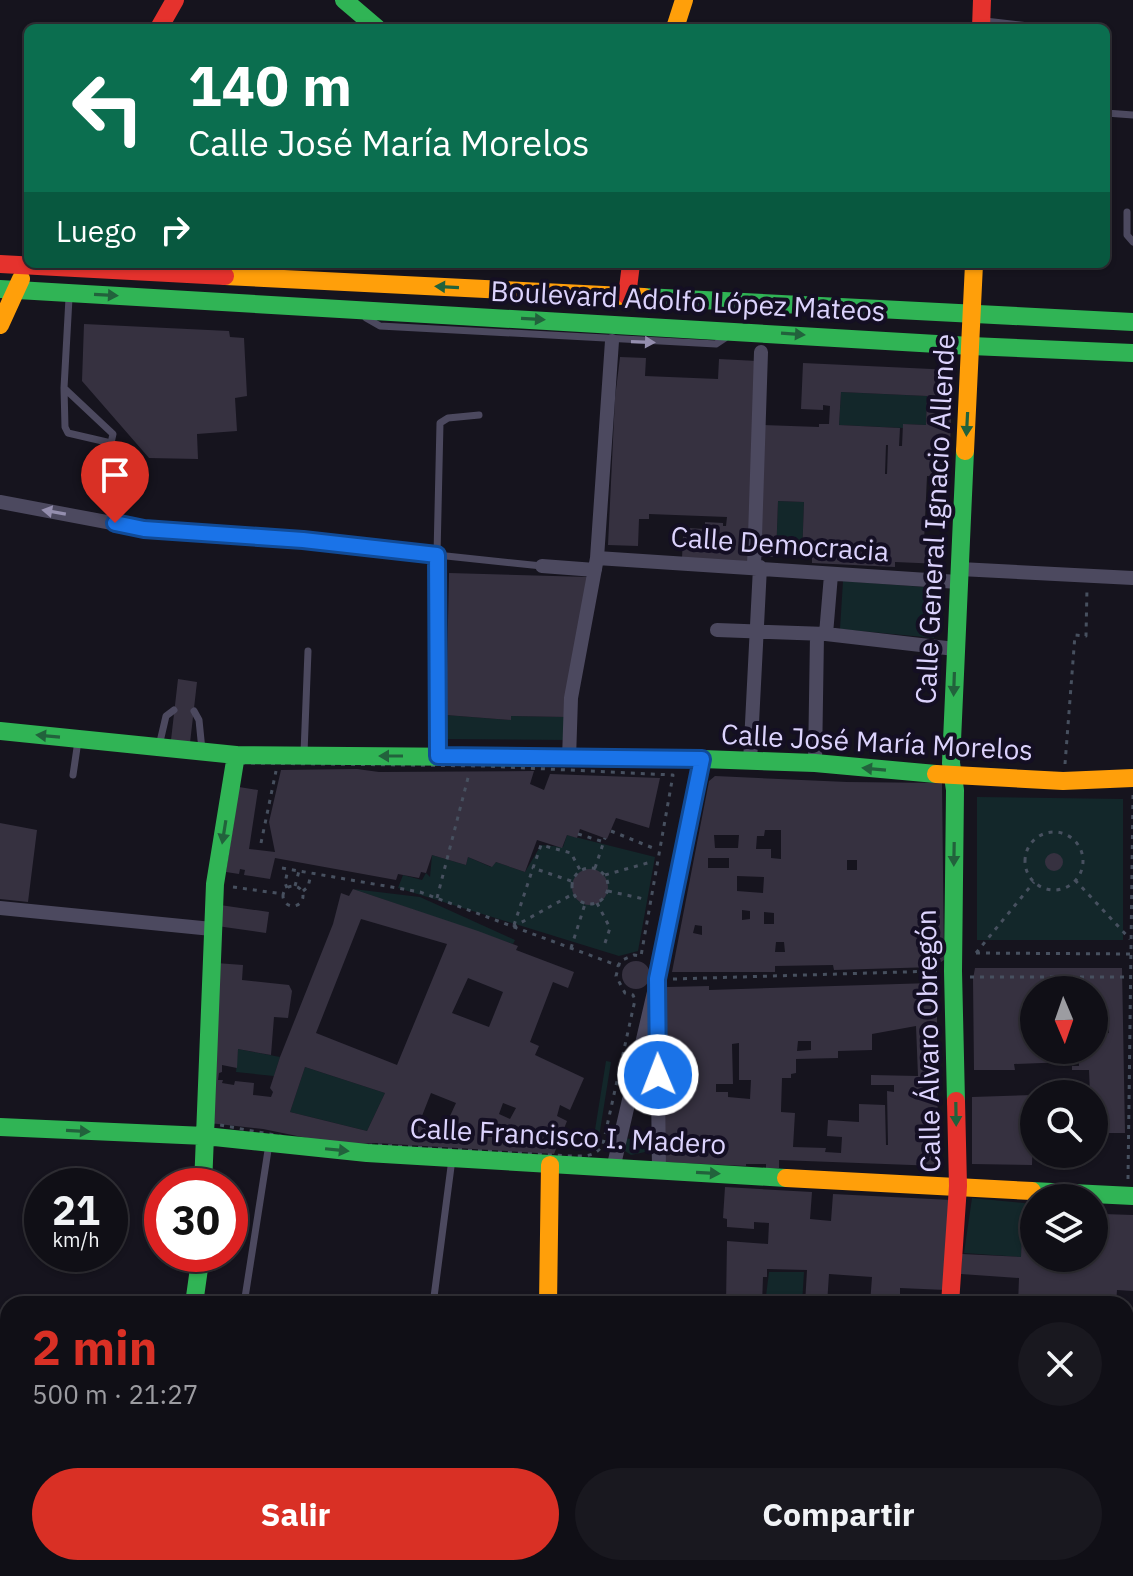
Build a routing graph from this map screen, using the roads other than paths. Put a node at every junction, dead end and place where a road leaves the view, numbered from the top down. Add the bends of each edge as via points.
1 (175, 0) edge
2 (344, 0) edge
3 (684, 0) edge
4 (982, 0) edge
5 (161, 24) edge
6 (372, 24) edge
7 (676, 24) edge
8 (981, 24) edge
9 (1110, 113) edge
10 (1133, 115) edge
11 (1127, 212) dead end
12 (1133, 242) edge
13 (0, 264) edge
14 (24, 264) edge
15 (26, 268) edge
16 (153, 268) edge
17 (630, 268) edge
18 (974, 268) edge
19 (246, 271) edge
20 (8, 290) edge
21 (70, 293) junction
22 (627, 296) junction
23 (346, 309) junction
24 (973, 314) junction
25 (1133, 322) edge
26 (0, 325) edge
27 (735, 330) junction
28 (612, 341) junction
29 (971, 346) junction
30 (761, 352) dead end
31 (1133, 353) edge
32 (64, 388) junction
33 (479, 415) dead end
34 (0, 502) edge
35 (437, 555) junction
36 (596, 564) junction
37 (542, 566) joint
38 (757, 567) junction
39 (831, 575) junction
40 (959, 576) junction
41 (1133, 578) edge
42 (717, 630) dead end
43 (755, 632) junction
44 (822, 635) junction
45 (955, 649) junction
46 (308, 651) dead end
47 (174, 710) dead end
48 (194, 711) dead end
49 (0, 731) edge
50 (78, 739) junction
51 (159, 747) junction
52 (203, 752) junction
53 (236, 755) junction
54 (304, 755) junction
55 (438, 756) junction
56 (569, 759) junction
57 (702, 759) junction
58 (750, 762) junction
59 (815, 763) junction
60 (73, 775) dead end
61 (952, 776) junction
62 (1130, 779) edge
63 (0, 908) edge
64 (212, 929) junction
65 (662, 979) junction
66 (0, 1127) edge
67 (205, 1136) junction
68 (269, 1142) junction
69 (453, 1157) junction
70 (550, 1165) junction
71 (204, 1168) edge
72 (613, 1169) junction
73 (659, 1170) junction
74 (958, 1186) junction
75 (1130, 1196) edge
76 (198, 1272) edge
77 (195, 1296) edge
78 (245, 1296) edge
79 (434, 1296) edge
80 (548, 1296) edge
81 (951, 1296) edge

1 - 5 main road
2 - 6 main road
3 - 7 main road
4 - 8 main road
9 - 10 lane
11 - 12 lane via 1127,235
13 - 14 main road, Boulevard Adolfo López Mateos
15 - 20 main road
16 - 19 main road, Boulevard Adolfo López Mateos
17 - 22 main road
18 - 24 main road, Calle General Ignacio Allende
22 -> 19 main road, Boulevard Adolfo López Mateos
20 - 21 main road, Boulevard Adolfo López Mateos
20 - 26 main road
21 -> 23 main road, Boulevard Adolfo López Mateos
21 - 32 lane
22 - 24 main road, Boulevard Adolfo López Mateos
23 -> 27 main road, Boulevard Adolfo López Mateos
23 - 28 lane via 380,326
24 - 25 main road, Boulevard Adolfo López Mateos
24 - 29 main road, Calle General Ignacio Allende
28 -> 27 lane via 716,344
27 -> 29 main road, Boulevard Adolfo López Mateos
28 - 36 street
29 - 31 main road, Boulevard Adolfo López Mateos
29 -> 40 main road, Calle General Ignacio Allende
30 - 38 street
32 - 32 lane via 68,433 111,443 113,434
33 - 35 lane via 440,423
35 -> 34 street via 144,529
35 - 37 lane
35 - 55 street
36 - 37 street, Calle Democracia
36 - 38 street, Calle Democracia
36 - 56 street via 571,698
38 - 39 street, Calle Democracia
38 - 43 street
39 - 40 street, Calle Democracia
39 - 44 street
40 - 41 street, Calle Democracia
40 - 45 main road, Calle General Ignacio Allende
42 - 43 street
43 - 44 street
43 - 58 street
44 - 45 street
44 - 59 street
45 -> 61 main road, Calle General Ignacio Allende
46 - 54 lane
47 - 51 lane via 166,716
48 - 52 lane
50 -> 49 main road, Calle José María Morelos
50 - 51 main road, Calle José María Morelos
50 - 60 lane
51 - 52 main road, Calle José María Morelos
52 - 53 main road, Calle José María Morelos
53 - 54 main road, Calle José María Morelos
53 -> 64 main road
55 -> 54 main road, Calle José María Morelos
55 - 56 main road, Calle José María Morelos
56 - 57 main road, Calle José María Morelos
57 - 58 main road, Calle José María Morelos
57 - 65 street
58 - 59 main road, Calle José María Morelos
61 -> 59 main road, Calle José María Morelos
61 - 62 main road, Calle José María Morelos
61 -> 74 main road, Calle Álvaro Obregón via 962,974
63 - 64 street
64 - 67 main road
65 - 72 street
65 - 73 street
66 -> 67 main road, Calle Francisco I. Madero
67 - 68 main road, Calle Francisco I. Madero
67 - 71 main road
68 -> 69 main road, Calle Francisco I. Madero
68 - 78 lane
69 - 70 main road, Calle Francisco I. Madero
69 - 79 lane
70 - 72 main road, Calle Francisco I. Madero
70 - 80 main road
72 - 73 main road, Calle Francisco I. Madero
73 -> 74 main road, Calle Francisco I. Madero
74 - 75 main road, Calle Francisco I. Madero
74 - 81 main road, Calle Álvaro Obregón
76 - 77 main road

